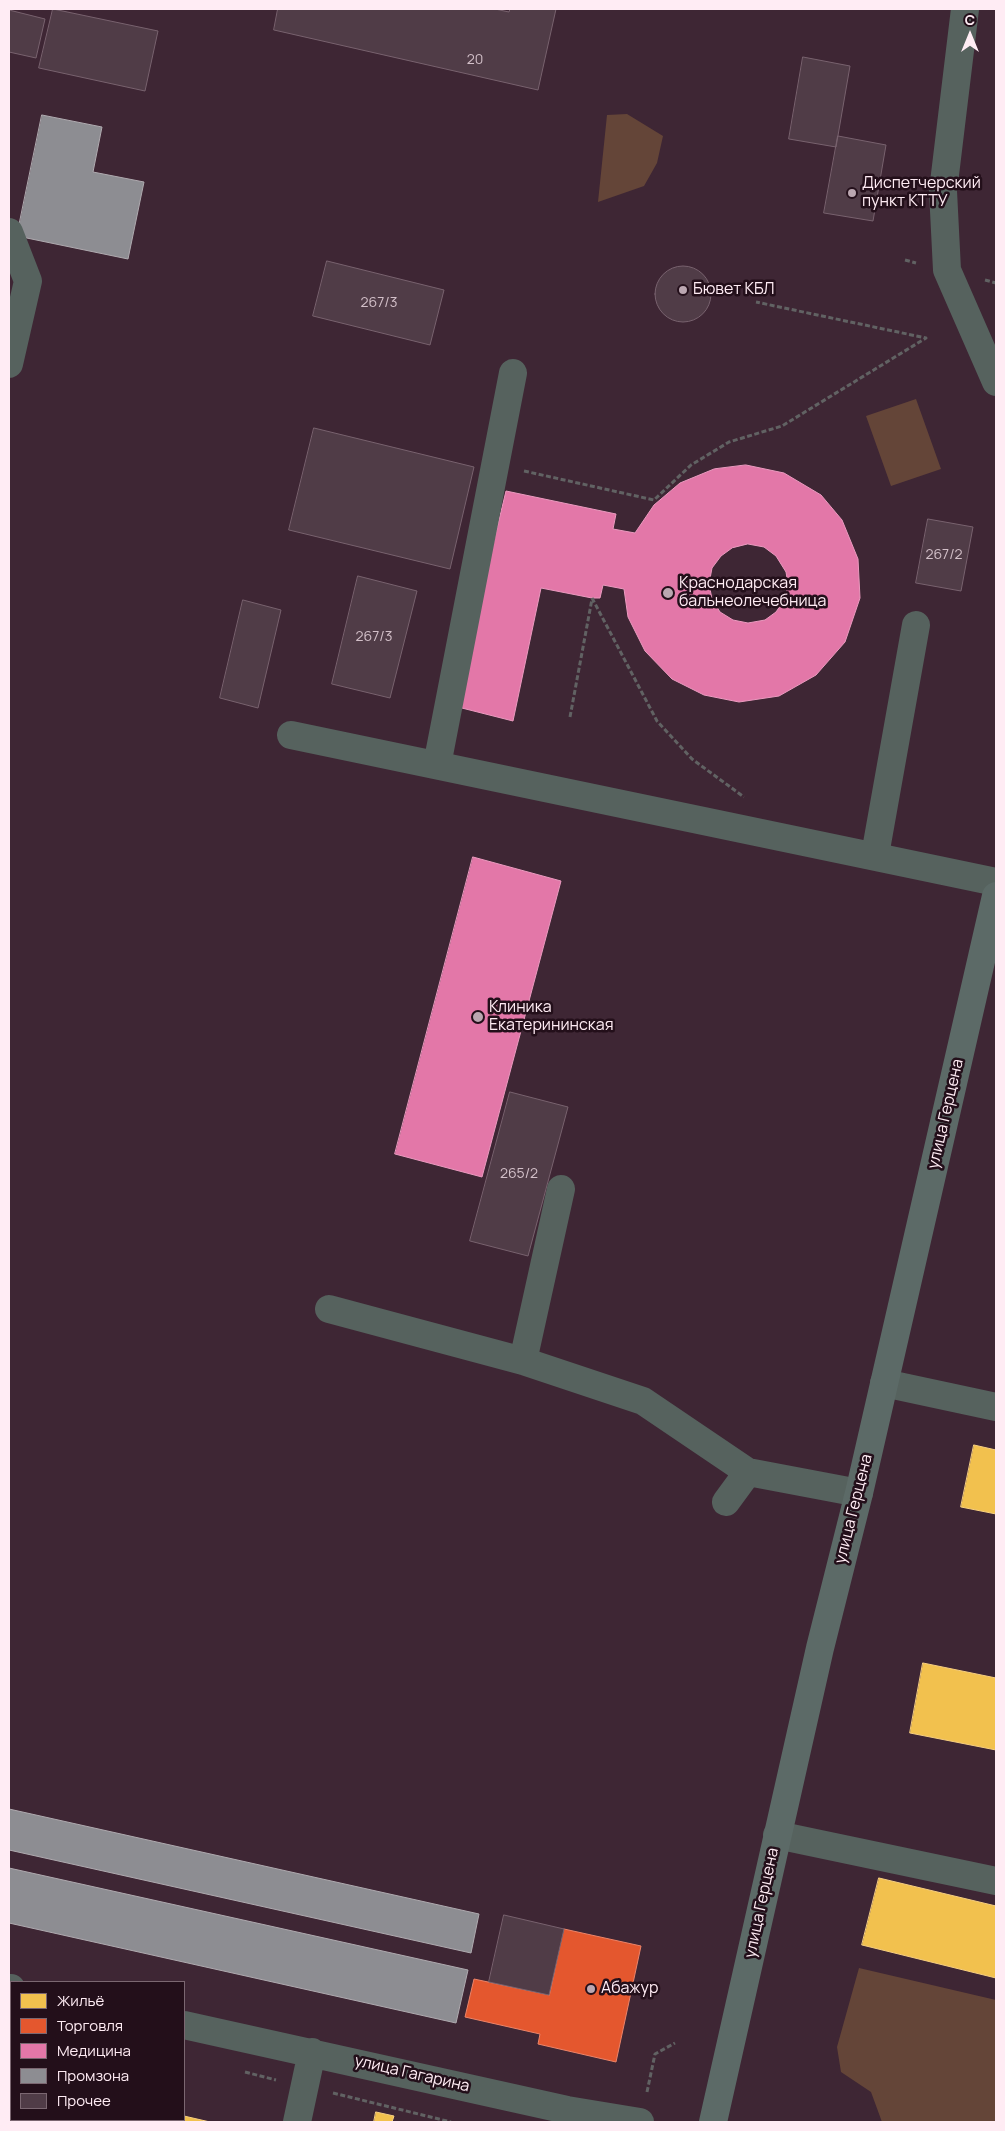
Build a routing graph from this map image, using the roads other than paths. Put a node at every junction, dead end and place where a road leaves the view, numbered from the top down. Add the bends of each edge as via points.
1 (965, 9) edge
2 (9, 232) edge
3 (9, 364) edge
4 (513, 373) dead end
5 (996, 382) edge
6 (916, 625) dead end
7 (291, 735) dead end
8 (437, 765) junction
9 (875, 855) junction
10 (996, 882) edge
11 (996, 896) edge
12 (991, 946) edge
13 (561, 1189) dead end
14 (329, 1309) dead end
15 (522, 1361) junction
16 (884, 1383) junction
17 (996, 1407) edge
18 (748, 1472) junction
19 (859, 1493) junction
20 (726, 1502) dead end
21 (777, 1835) junction
22 (996, 1881) edge
23 (185, 2025) edge
24 (312, 2052) junction
25 (297, 2122) edge
26 (640, 2122) edge
27 (713, 2122) edge

1 - 5 street via 943,191 946,270
2 - 3 street via 28,281
4 - 8 street
6 - 9 street
7 - 8 street
8 - 9 street
9 - 10 street
11 - 12 main road, улица Герцена
12 - 16 main road, улица Герцена
13 - 15 street
14 - 15 street
15 - 18 street via 642,1400
16 - 17 street
16 - 19 main road, улица Герцена
18 - 19 street
18 - 20 street
19 - 21 main road, улица Герцена
21 - 22 street
21 - 27 main road, улица Герцена
23 - 24 street, улица Гагарина
24 - 25 street
24 - 26 street, улица Гагарина via 567,2110

